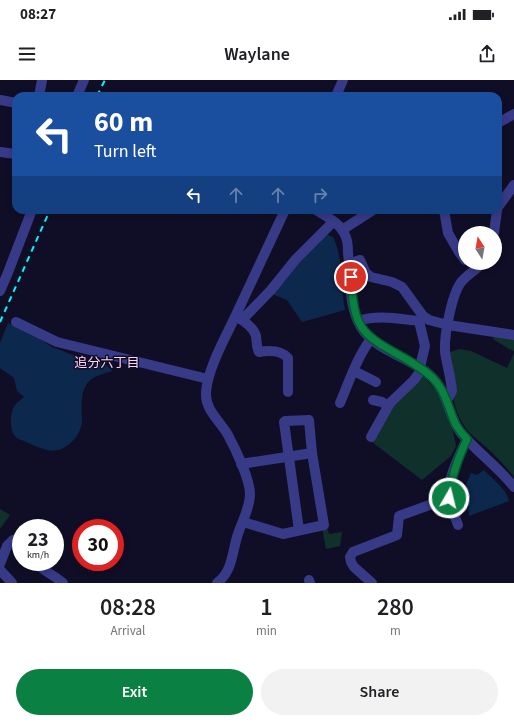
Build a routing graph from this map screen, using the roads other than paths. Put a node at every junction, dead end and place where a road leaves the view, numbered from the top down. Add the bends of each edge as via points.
1 (42, 80) edge
2 (84, 80) edge
3 (343, 80) edge
4 (40, 92) edge
5 (79, 92) edge
6 (338, 92) edge
7 (0, 100) edge
8 (12, 102) edge
9 (514, 114) edge
10 (502, 121) edge
11 (0, 152) edge
12 (12, 154) edge
13 (514, 185) edge
14 (502, 202) edge
15 (31, 214) edge
16 (283, 214) edge
17 (322, 214) edge
18 (367, 214) edge
19 (445, 214) edge
20 (496, 214) edge
21 (333, 222) junction
22 (495, 226) edge
23 (342, 230) junction
24 (347, 246) junction
25 (458, 250) edge
26 (360, 260) junction
27 (350, 264) junction
28 (475, 271) edge
29 (0, 291) edge
30 (239, 318) junction
31 (421, 318) junction
32 (358, 321) junction
33 (16, 322) dead end
34 (448, 325) junction
35 (514, 335) edge
36 (371, 339) junction
37 (421, 368) junction
38 (354, 371) junction
39 (208, 379) junction
40 (376, 382) dead end
41 (288, 392) dead end
42 (373, 400) dead end
43 (447, 400) junction
44 (340, 403) dead end
45 (388, 406) junction
46 (371, 437) dead end
47 (467, 439) junction
48 (312, 453) junction
49 (288, 457) junction
50 (242, 464) junction
51 (514, 486) edge
52 (449, 498) junction
53 (242, 522) junction
54 (458, 525) dead end
55 (299, 530) junction
56 (12, 541) edge
57 (0, 564) edge
58 (0, 570) edge
59 (46, 571) edge
60 (12, 583) edge
61 (63, 583) edge
62 (217, 583) edge
63 (372, 583) edge

1 - 4 street
2 - 5 street
3 - 6 street
7 - 8 street
9 - 10 street
11 - 12 street
13 - 14 street
15 - 29 street
16 - 30 street
17 - 21 street
18 - 23 street
19 - 25 street via 448,233
20 - 22 street
21 - 23 street
21 - 30 street via 296,259 271,290
23 - 24 street via 346,236
24 - 26 street via 353,249
24 - 27 street
26 - 27 street
26 - 31 street via 371,277 392,282 402,288
27 - 32 street via 352,301
28 - 34 street via 463,279 455,292
30 - 39 street
30 - 41 street via 256,333 259,352 274,351 288,358
31 - 32 street via 372,317
31 - 34 street
31 - 37 street via 425,346
32 - 36 street
33 - 39 street via 57,342
34 - 35 street
34 - 43 street via 445,351 452,391
36 - 37 street
36 - 38 street
37 - 43 street via 437,383
37 - 45 street via 414,380
38 - 40 street
38 - 44 street
39 - 50 street via 208,404 228,435
42 - 45 street
43 - 47 street via 455,424
45 - 46 street
47 - 51 street
47 - 52 street via 457,462
48 - 49 street
48 - 49 street via 309,420 285,421
48 - 55 street via 324,523
49 - 50 street
49 - 55 street
50 - 53 street via 250,494
52 - 54 street
52 - 63 street via 399,516 398,535 353,552 350,557 352,564
53 - 55 street via 283,534
53 - 62 street via 230,568
56 - 57 street via 7,546
58 - 60 street
59 - 61 street

